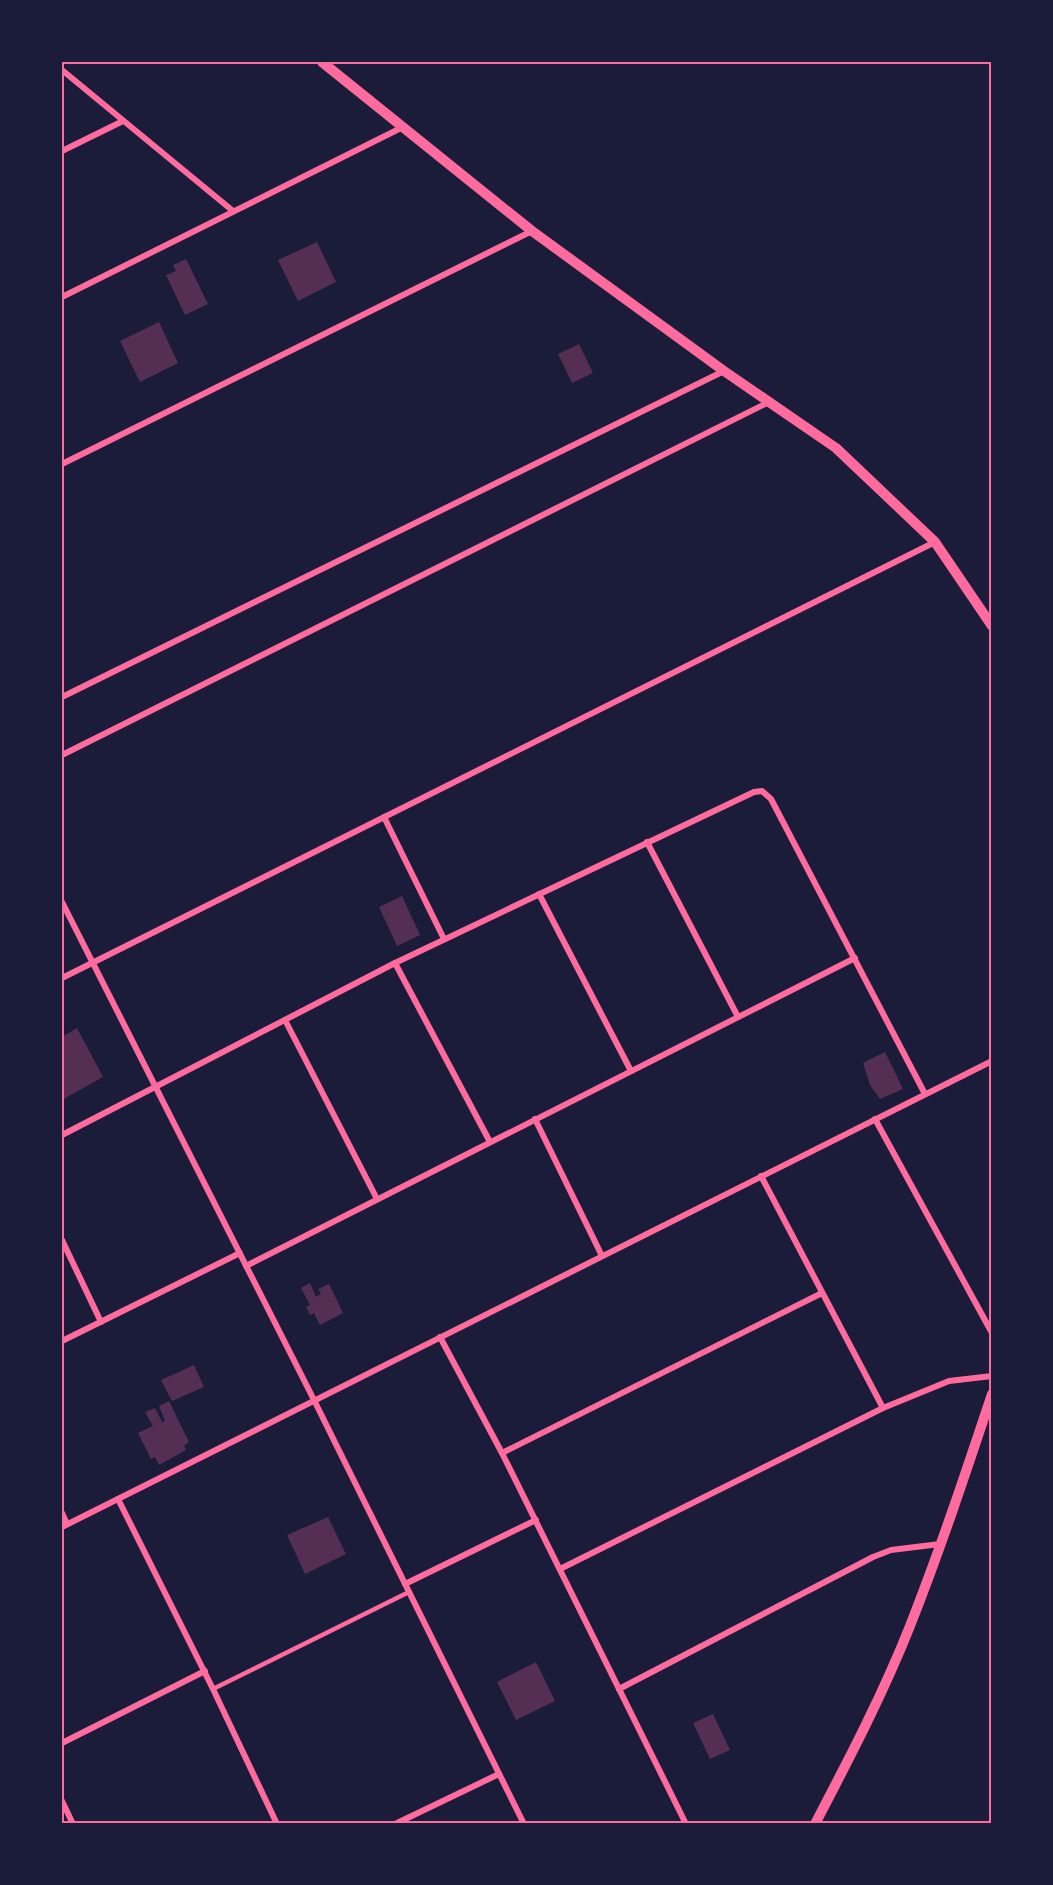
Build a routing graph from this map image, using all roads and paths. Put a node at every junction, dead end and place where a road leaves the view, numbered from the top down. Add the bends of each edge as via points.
1 (322, 62) edge
2 (62, 70) edge
3 (123, 121) junction
4 (403, 127) junction
5 (62, 151) edge
6 (233, 211) junction
7 (532, 231) junction
8 (62, 297) edge
9 (724, 371) junction
10 (769, 402) junction
11 (62, 464) edge
12 (935, 542) junction
13 (992, 626) edge
14 (62, 697) edge
15 (62, 755) edge
16 (384, 817) junction
17 (647, 842) junction
18 (539, 894) junction
19 (62, 902) edge
20 (444, 939) junction
21 (855, 958) junction
22 (93, 962) junction
23 (395, 963) junction
24 (62, 978) edge
25 (738, 1017) junction
26 (285, 1020) junction
27 (992, 1060) edge
28 (631, 1071) junction
29 (156, 1087) junction
30 (925, 1094) junction
31 (535, 1119) junction
32 (875, 1119) junction
33 (62, 1135) edge
34 (490, 1142) junction
35 (761, 1176) junction
36 (377, 1199) junction
37 (62, 1240) edge
38 (240, 1253) junction
39 (602, 1256) junction
40 (246, 1266) junction
41 (822, 1293) junction
42 (101, 1322) junction
43 (992, 1334) edge
44 (441, 1337) junction
45 (62, 1341) edge
46 (992, 1376) edge
47 (992, 1394) edge
48 (314, 1400) junction
49 (883, 1408) junction
50 (502, 1453) junction
51 (118, 1499) junction
52 (62, 1513) edge
53 (536, 1520) junction
54 (64, 1526) edge
55 (940, 1544) junction
56 (560, 1569) junction
57 (405, 1584) junction
58 (409, 1592) junction
59 (205, 1671) junction
60 (213, 1689) junction
61 (619, 1689) junction
62 (62, 1743) edge
63 (499, 1774) junction
64 (62, 1801) edge
65 (72, 1824) edge
66 (277, 1824) edge
67 (395, 1824) edge
68 (524, 1824) edge
69 (686, 1824) edge
70 (815, 1824) edge

1 - 4 street
2 - 3 street
3 - 5 street
3 - 6 street
4 - 6 street
4 - 7 street
6 - 8 street
7 - 9 street
7 - 11 street
9 - 10 street
9 - 14 street
10 - 12 street via 836,448
10 - 15 street
12 - 13 street
12 - 16 street
16 - 20 street
16 - 22 street
17 - 18 street
17 - 21 street via 742,796 762,791 771,799
17 - 25 street
18 - 20 street
18 - 28 street
19 - 22 street
20 - 23 street
21 - 25 street
21 - 30 street
22 - 24 street
22 - 29 street
23 - 26 street
23 - 34 street
25 - 28 street
26 - 29 street
26 - 36 street
27 - 30 street
28 - 31 street
29 - 33 street
29 - 38 street
30 - 32 street
31 - 34 street
31 - 39 street
32 - 35 street
32 - 43 street
34 - 36 street
35 - 39 street
35 - 41 street
36 - 40 street
37 - 42 street
38 - 40 street
38 - 42 street
39 - 44 street
40 - 48 street
41 - 49 street
41 - 50 street
42 - 45 street
44 - 48 street
44 - 50 street
46 - 49 street via 949,1381
47 - 55 street
48 - 51 street
48 - 57 street
49 - 56 street
50 - 53 street
51 - 54 street
51 - 59 street
52 - 54 street
53 - 56 street
53 - 57 street
55 - 61 street via 891,1550 873,1557
55 - 70 street via 909,1628 858,1743
56 - 61 street
57 - 58 street
58 - 60 lane
58 - 63 street
59 - 60 street
59 - 62 street
60 - 66 street
61 - 69 street
63 - 67 street
63 - 68 street
64 - 65 street

